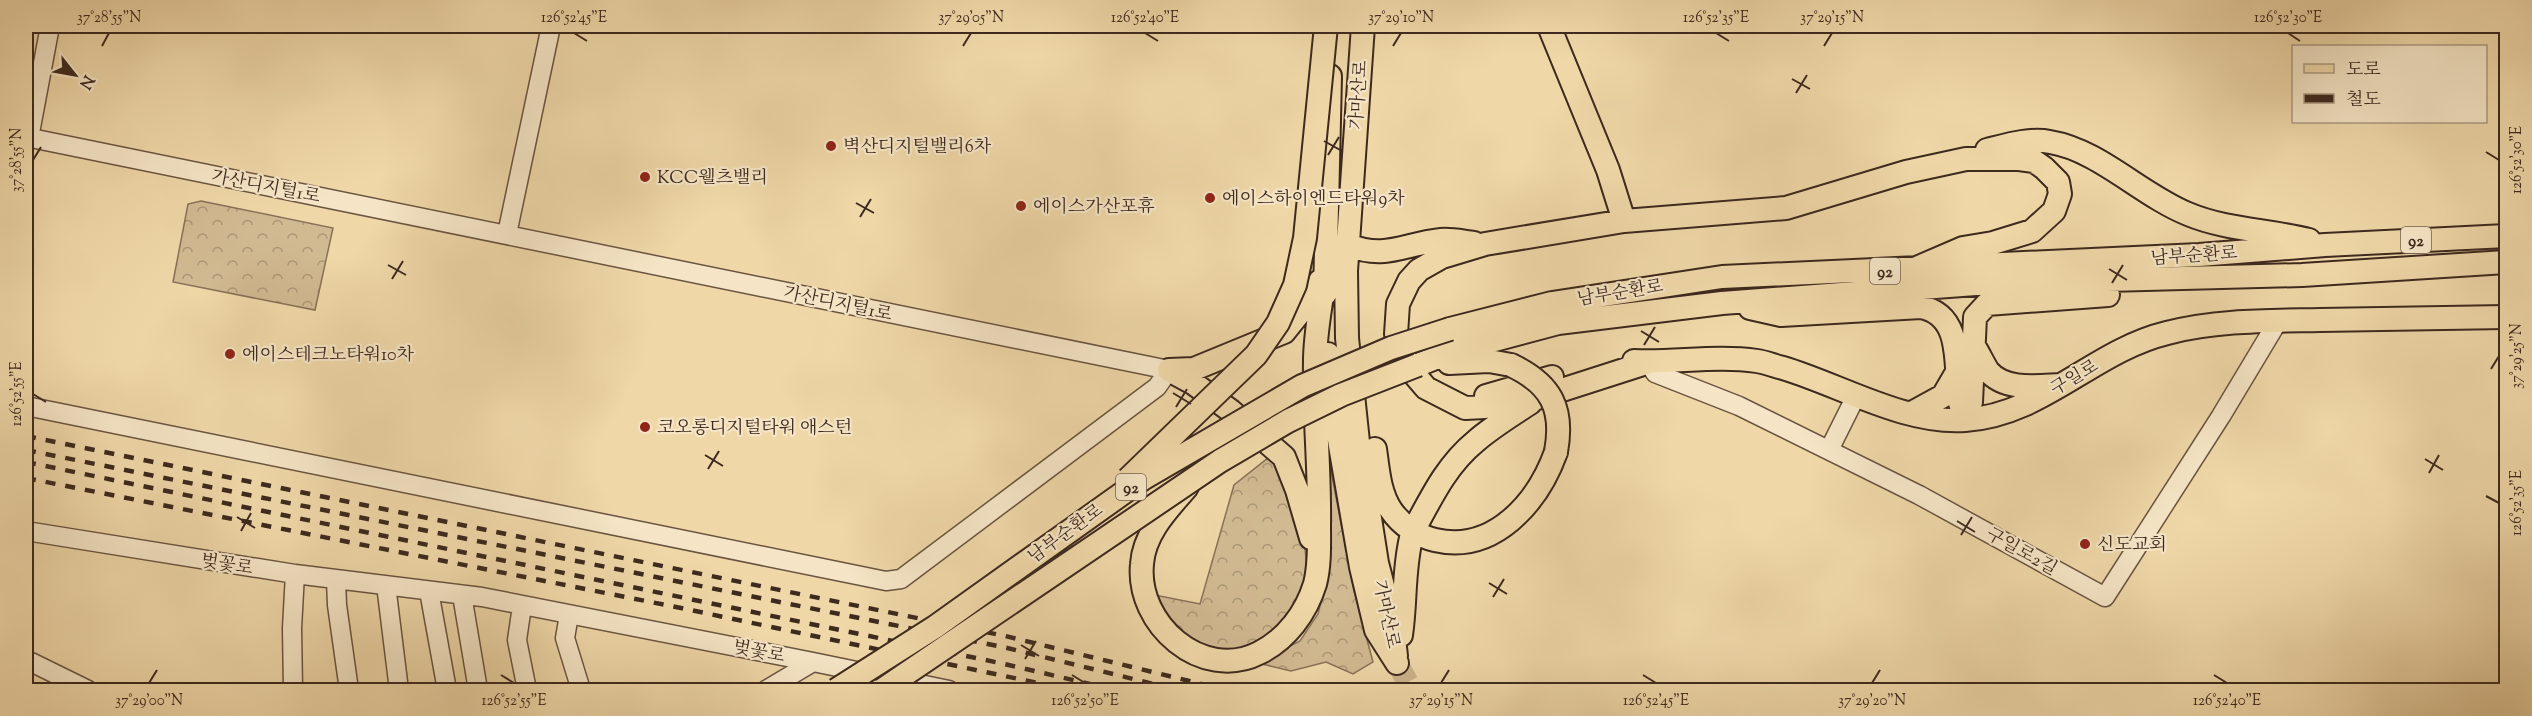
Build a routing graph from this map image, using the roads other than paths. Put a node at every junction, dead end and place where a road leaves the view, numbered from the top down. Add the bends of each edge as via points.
1 (50, 26) edge
2 (551, 26) edge
3 (1326, 26) edge
4 (1337, 26) edge
5 (1363, 26) edge
6 (1549, 26) edge
7 (27, 138) edge
8 (1966, 159) junction
9 (1624, 221) junction
10 (507, 234) junction
11 (2506, 236) edge
12 (1348, 244) junction
13 (1485, 244) junction
14 (2325, 245) junction
15 (2506, 262) edge
16 (1912, 270) junction
17 (1325, 271) junction
18 (1346, 272) junction
19 (2162, 280) junction
20 (1722, 303) junction
21 (2506, 317) edge
22 (2278, 321) junction
23 (1974, 346) junction
24 (1452, 348) junction
25 (1649, 362) junction
26 (1169, 369) junction
27 (1957, 372) junction
28 (2061, 385) junction
29 (1857, 394) junction
30 (1537, 398) junction
31 (1455, 402) junction
32 (26, 406) edge
33 (1911, 413) junction
34 (1966, 420) junction
35 (1829, 450) junction
36 (1198, 474) junction
37 (1097, 510) junction
38 (26, 531) edge
39 (1318, 568) junction
40 (295, 574) junction
41 (336, 580) junction
42 (386, 585) junction
43 (429, 591) junction
44 (462, 595) junction
45 (522, 606) junction
46 (569, 615) junction
47 (31, 662) dead end
48 (813, 662) junction
49 (1397, 663) junction
50 (938, 689) edge
51 (88, 690) edge
52 (294, 690) edge
53 (349, 690) edge
54 (399, 690) edge
55 (447, 690) edge
56 (478, 690) edge
57 (527, 690) edge
58 (581, 690) edge
59 (766, 690) edge
60 (836, 690) edge
61 (882, 690) edge

1 - 7 street
2 - 10 street
3 - 37 main road, bridge via 1305,238 1295,285 1278,323 1256,356
4 - 17 main road, 가마산로 via 1330,64
5 - 12 main road, 가마산로
6 - 9 main road via 1608,170
7 - 10 street, 가산디지털1로
8 - 9 main road via 1905,172 1786,208
8 - 14 main road via 2009,144 2034,141 2066,145 2190,215
8 - 16 main road via 2034,161 2058,182 2060,194 2054,211 2032,231 1963,248
9 - 13 main road
10 - 26 street, 가산디지털1로
11 - 14 main road, 남부순환로 / 92
12 - 13 main road via 1377,253 1443,240
12 - 18 main road, 가마산로
13 - 31 main road via 1442,257 1419,270 1405,290 1396,316 1396,334 1408,367 1426,388
14 - 16 main road, 남부순환로 / 92
15 - 19 main road, 남부순환로 / 92
16 - 24 main road, 남부순환로 / 92 via 1722,277 1552,303
17 - 26 main road via 1317,291 1284,332 1194,369
17 - 39 main road via 1315,359 1320,494
17 - 49 main road, 가마산로 via 1328,357 1360,567 1376,630
18 - 24 main road, bridge via 1359,300 1372,432 1382,490 1392,511 1404,525 1423,537 1450,543 1475,542 1511,520 1533,497 1556,452 1558,426 1553,400 1538,381 1511,365
18 - 49 main road, 가마산로 via 1347,338 1358,442
19 - 20 main road, 남부순환로 / 92 via 1989,283
19 - 23 main road via 2111,295 1987,304 1975,317
20 - 24 main road, 남부순환로 / 92 via 1558,323
20 - 27 main road via 1781,315 1933,309 1951,329
21 - 22 main road, 구일로
22 - 28 main road, 구일로 via 2226,323 2166,333 2111,355
22 - 35 street, 구일로2길 via 2105,597
23 - 28 main road via 1989,371 2006,383
23 - 34 main road via 1972,400
24 - 36 main road, 남부순환로 / 92, bridge via 1288,421
24 - 37 main road, 남부순환로 / 92, bridge via 1390,348 1302,386 1144,478
25 - 29 main road, 구일로 via 1757,361
25 - 30 main road
25 - 31 main road via 1626,360 1592,367
25 - 35 street, 구일로2길 via 1655,373 1739,406
26 - 32 street via 1157,387 901,579 886,581
26 - 39 main road via 1231,411 1284,457 1304,510
27 - 33 main road via 1944,396
27 - 34 main road via 1959,400
28 - 34 main road, 구일로 via 2024,407
29 - 33 main road, 구일로
29 - 35 street
30 - 31 main road via 1465,408
30 - 49 main road via 1475,441 1440,482 1415,530 1404,574 1404,619
33 - 34 main road, 구일로 via 1942,420
36 - 39 main road, bridge via 1166,511 1144,549 1142,584 1147,605 1170,637 1221,661 1259,653 1285,634 1304,611
36 - 61 main road, 남부순환로 / 92, bridge
37 - 60 main road, 남부순환로 / 92, bridge via 935,627
38 - 40 street, 벚꽃로
40 - 41 street, 벚꽃로
40 - 52 street
41 - 42 street, 벚꽃로
41 - 53 street
42 - 43 street, 벚꽃로
42 - 54 street
43 - 44 street, 벚꽃로
43 - 55 street
44 - 45 street, 벚꽃로
44 - 56 street
45 - 46 street, 벚꽃로
45 - 57 street via 517,640
46 - 48 street, 벚꽃로
46 - 58 street via 565,638
47 - 51 street
48 - 50 street, 벚꽃로
48 - 59 street

